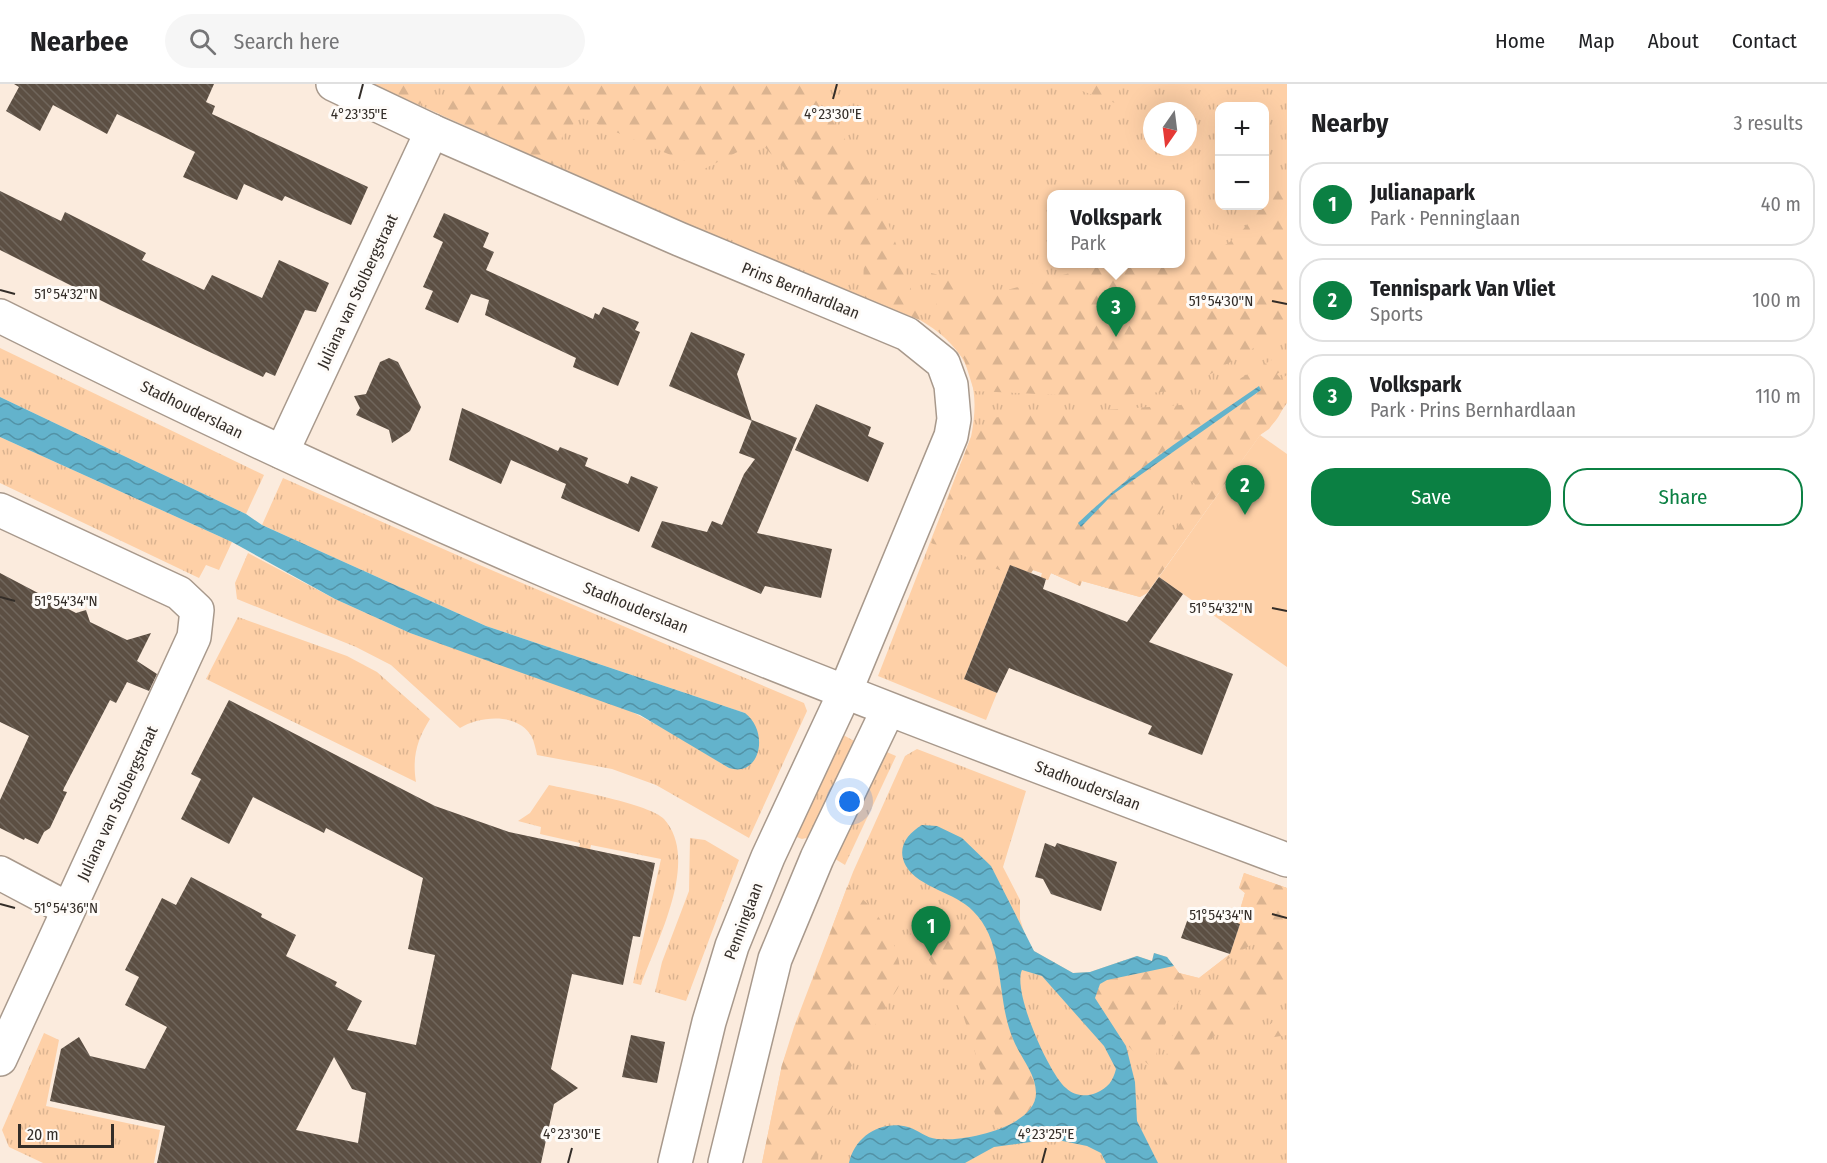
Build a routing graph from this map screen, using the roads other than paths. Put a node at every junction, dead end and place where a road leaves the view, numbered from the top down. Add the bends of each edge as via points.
1 (333, 84) edge
2 (432, 131) junction
3 (0, 316) edge
4 (282, 452) junction
5 (0, 510) edge
6 (845, 692) junction
7 (888, 710) junction
8 (1287, 860) edge
9 (0, 873) edge
10 (68, 909) junction
11 (0, 1059) edge
12 (675, 1163) edge
13 (725, 1163) edge

1 - 2 street, Prins Bernhardlaan
2 - 4 street, Juliana van Stolbergstraat
2 - 6 street, Prins Bernhardlaan via 907,334 943,363 951,385 951,436
3 - 4 street, Stadhouderslaan
4 - 6 street, Stadhouderslaan via 553,573
5 - 10 street, Juliana van Stolbergstraat via 179,593 197,610 194,637
6 - 7 street, Stadhouderslaan
6 - 12 street, Penninglaan via 768,857 732,946
7 - 8 street, Stadhouderslaan
7 - 13 street via 817,858 775,959
9 - 10 street
10 - 11 street, Juliana van Stolbergstraat

